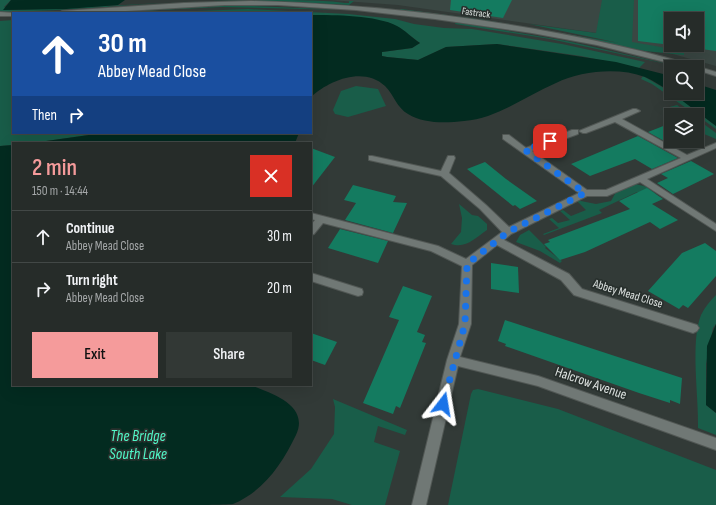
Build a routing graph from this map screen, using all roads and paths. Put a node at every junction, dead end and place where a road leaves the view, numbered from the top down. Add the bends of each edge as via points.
1 (78, 12) edge
2 (0, 14) edge
3 (12, 14) edge
4 (665, 60) edge
5 (704, 70) edge
6 (716, 74) edge
7 (636, 111) dead end
8 (616, 119) junction
9 (583, 131) dead end
10 (574, 132) dead end
11 (506, 137) dead end
12 (716, 145) edge
13 (525, 150) junction
14 (372, 158) dead end
15 (451, 158) dead end
16 (687, 158) junction
17 (444, 174) junction
18 (641, 180) junction
19 (585, 193) junction
20 (316, 218) edge
21 (716, 228) edge
22 (312, 229) edge
23 (508, 232) junction
24 (497, 241) junction
25 (467, 264) junction
26 (312, 277) edge
27 (358, 292) dead end
28 (693, 328) dead end
29 (454, 360) junction
30 (716, 444) edge
31 (419, 505) edge

1 - 4 street, Fastrack via 225,3 324,5 507,27 615,47
2 - 3 street
5 - 6 street
7 - 8 street
8 - 9 street
8 - 16 street
10 - 13 street
11 - 13 street
12 - 16 street
13 - 19 street
14 - 17 street
15 - 17 street
16 - 18 street
17 - 23 street
18 - 19 street via 607,193
18 - 21 street
19 - 23 street
20 - 22 street
20 - 25 street via 434,248
23 - 24 street
24 - 25 street
24 - 28 street, Abbey Mead Close via 565,277 578,292
25 - 29 street via 465,324
26 - 27 street
29 - 30 street, Halcrow Avenue via 538,381
29 - 31 street

